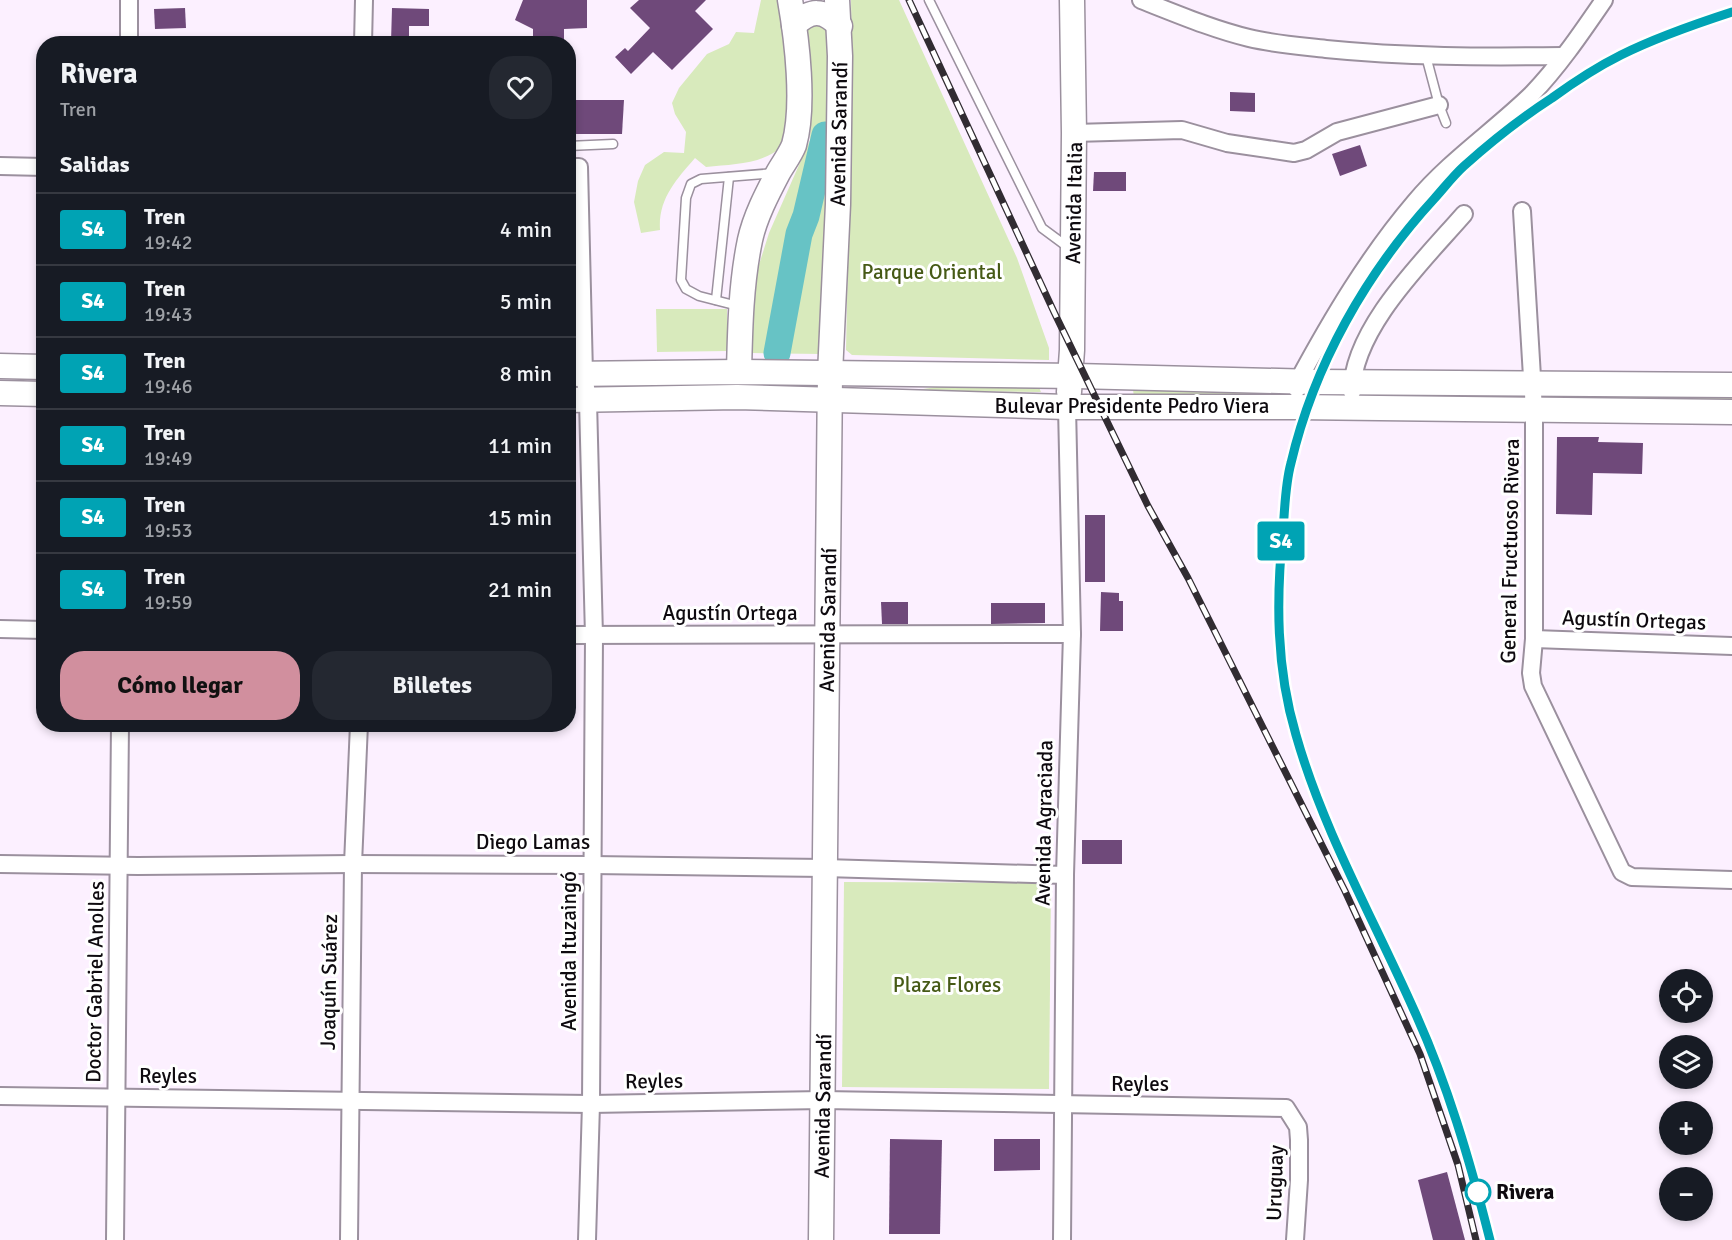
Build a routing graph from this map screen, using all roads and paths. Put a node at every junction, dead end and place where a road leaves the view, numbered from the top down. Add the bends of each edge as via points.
1 (129, 0) edge
2 (364, 0) edge
3 (790, 0) edge
4 (837, 0) edge
5 (929, 0) edge
6 (1072, 0) edge
7 (1141, 0) edge
8 (1604, 0) edge
9 (794, 25) junction
10 (840, 26) junction
11 (129, 36) edge
12 (363, 36) edge
13 (1426, 56) junction
14 (1563, 56) junction
15 (1439, 105) junction
16 (1446, 123) dead end
17 (1074, 133) junction
18 (613, 144) dead end
19 (576, 146) edge
20 (0, 166) edge
21 (36, 167) edge
22 (779, 172) junction
23 (729, 177) junction
24 (1522, 211) dead end
25 (1464, 214) dead end
26 (1073, 251) junction
27 (716, 300) junction
28 (741, 307) junction
29 (0, 366) edge
30 (36, 366) edge
31 (739, 372) junction
32 (576, 374) edge
33 (830, 375) junction
34 (1070, 376) junction
35 (1352, 380) junction
36 (1298, 381) junction
37 (1533, 384) junction
38 (1732, 385) edge
39 (0, 393) edge
40 (36, 394) edge
41 (578, 400) edge
42 (830, 400) junction
43 (1067, 407) junction
44 (1296, 407) junction
45 (1352, 408) junction
46 (1534, 410) junction
47 (1732, 412) edge
48 (0, 629) edge
49 (36, 630) edge
50 (1072, 634) junction
51 (576, 635) edge
52 (828, 635) junction
53 (594, 636) junction
54 (1534, 639) junction
55 (1732, 646) edge
56 (120, 732) edge
57 (359, 732) edge
58 (0, 864) edge
59 (353, 864) junction
60 (592, 865) junction
61 (119, 866) junction
62 (825, 868) junction
63 (1065, 874) junction
64 (1732, 880) edge
65 (0, 1096) edge
66 (117, 1099) junction
67 (351, 1100) junction
68 (823, 1100) junction
69 (591, 1104) junction
70 (1063, 1106) junction
71 (1298, 1127) joint
72 (115, 1240) edge
73 (349, 1240) edge
74 (587, 1240) edge
75 (821, 1240) edge
76 (1062, 1240) edge
77 (1295, 1240) edge

1 - 11 street
2 - 12 street
3 - 9 street
4 - 10 street, Avenida Sarandí
5 - 26 lane via 1042,228
6 - 17 street, Avenida Italia
7 - 13 street via 1250,39
8 - 14 street
9 - 10 street via 804,16 818,12 830,16
9 - 22 street via 799,86 797,127 793,147
10 - 33 street, Avenida Sarandí via 838,204
13 - 14 street
13 - 15 lane
14 - 36 street via 1533,93 1460,156 1416,201 1327,328
15 - 16 lane
15 - 17 street via 1337,132 1294,153 1227,143 1182,130
17 - 26 street, Avenida Italia
18 - 19 lane
20 - 21 street
22 - 23 lane
22 - 28 street via 750,239
23 - 27 lane
23 - 27 lane via 701,179 691,184 686,198 681,280 686,289
24 - 37 street, General Fructuoso Rivera
25 - 35 street via 1395,293 1363,344
26 - 34 street, Avenida Italia
27 - 28 lane
28 - 31 street
29 - 30 street
31 - 32 street, Bulevar Presidente Pedro Viera
31 - 33 street, Bulevar Presidente Pedro Viera
32 - 41 street, Avenida Ituzaingó
33 - 34 street, Bulevar Presidente Pedro Viera
33 - 42 street, Avenida Sarandí
34 - 36 street, Bulevar Presidente Pedro Viera
34 - 43 street, Avenida Italia
35 - 36 street, Bulevar Presidente Pedro Viera
35 - 37 street, Bulevar Presidente Pedro Viera
35 - 45 street
36 - 44 street
37 - 38 street, Bulevar Presidente Pedro Viera
37 - 46 street, General Fructuoso Rivera
39 - 40 street
41 - 42 street, Bulevar Presidente Pedro Viera
41 - 53 street, Avenida Ituzaingó
42 - 43 street, Bulevar Presidente Pedro Viera
42 - 52 street, Avenida Sarandí
43 - 44 street, Bulevar Presidente Pedro Viera
43 - 50 street, Avenida Agraciada
44 - 45 street, Bulevar Presidente Pedro Viera
45 - 46 street, Bulevar Presidente Pedro Viera
46 - 47 street, Bulevar Presidente Pedro Viera
46 - 54 street, General Fructuoso Rivera
48 - 49 street
50 - 52 street, Agustín Ortega
50 - 63 street, Avenida Agraciada
51 - 53 street, Agustín Ortega
52 - 53 street, Agustín Ortega
52 - 62 street, Avenida Sarandí
53 - 60 street, Avenida Ituzaingó
54 - 55 street, Agustín Ortegas
54 - 64 street, General Fructuoso Rivera via 1533,686 1622,872 1632,877
56 - 61 street, Doctor Gabriel Anolles
57 - 59 street, Joaquín Suárez
58 - 61 street, Diego Lamas
59 - 60 street, Diego Lamas
59 - 61 street, Diego Lamas
59 - 67 street, Joaquín Suárez
60 - 62 street, Diego Lamas
60 - 69 street, Avenida Ituzaingó
61 - 66 street, Doctor Gabriel Anolles
62 - 63 street, Diego Lamas
62 - 68 street, Avenida Sarandí
63 - 70 street, Avenida Agraciada
65 - 66 street, Reyles
66 - 67 street, Reyles
66 - 72 street, Doctor Gabriel Anolles
67 - 69 street, Reyles
67 - 73 street, Joaquín Suárez
68 - 69 street, Reyles
68 - 70 street, Reyles
68 - 75 street, Avenida Sarandí
69 - 74 street, Avenida Ituzaingó
70 - 71 street, Reyles via 1286,1108
70 - 76 street, Avenida Agraciada
71 - 77 street, Uruguay

